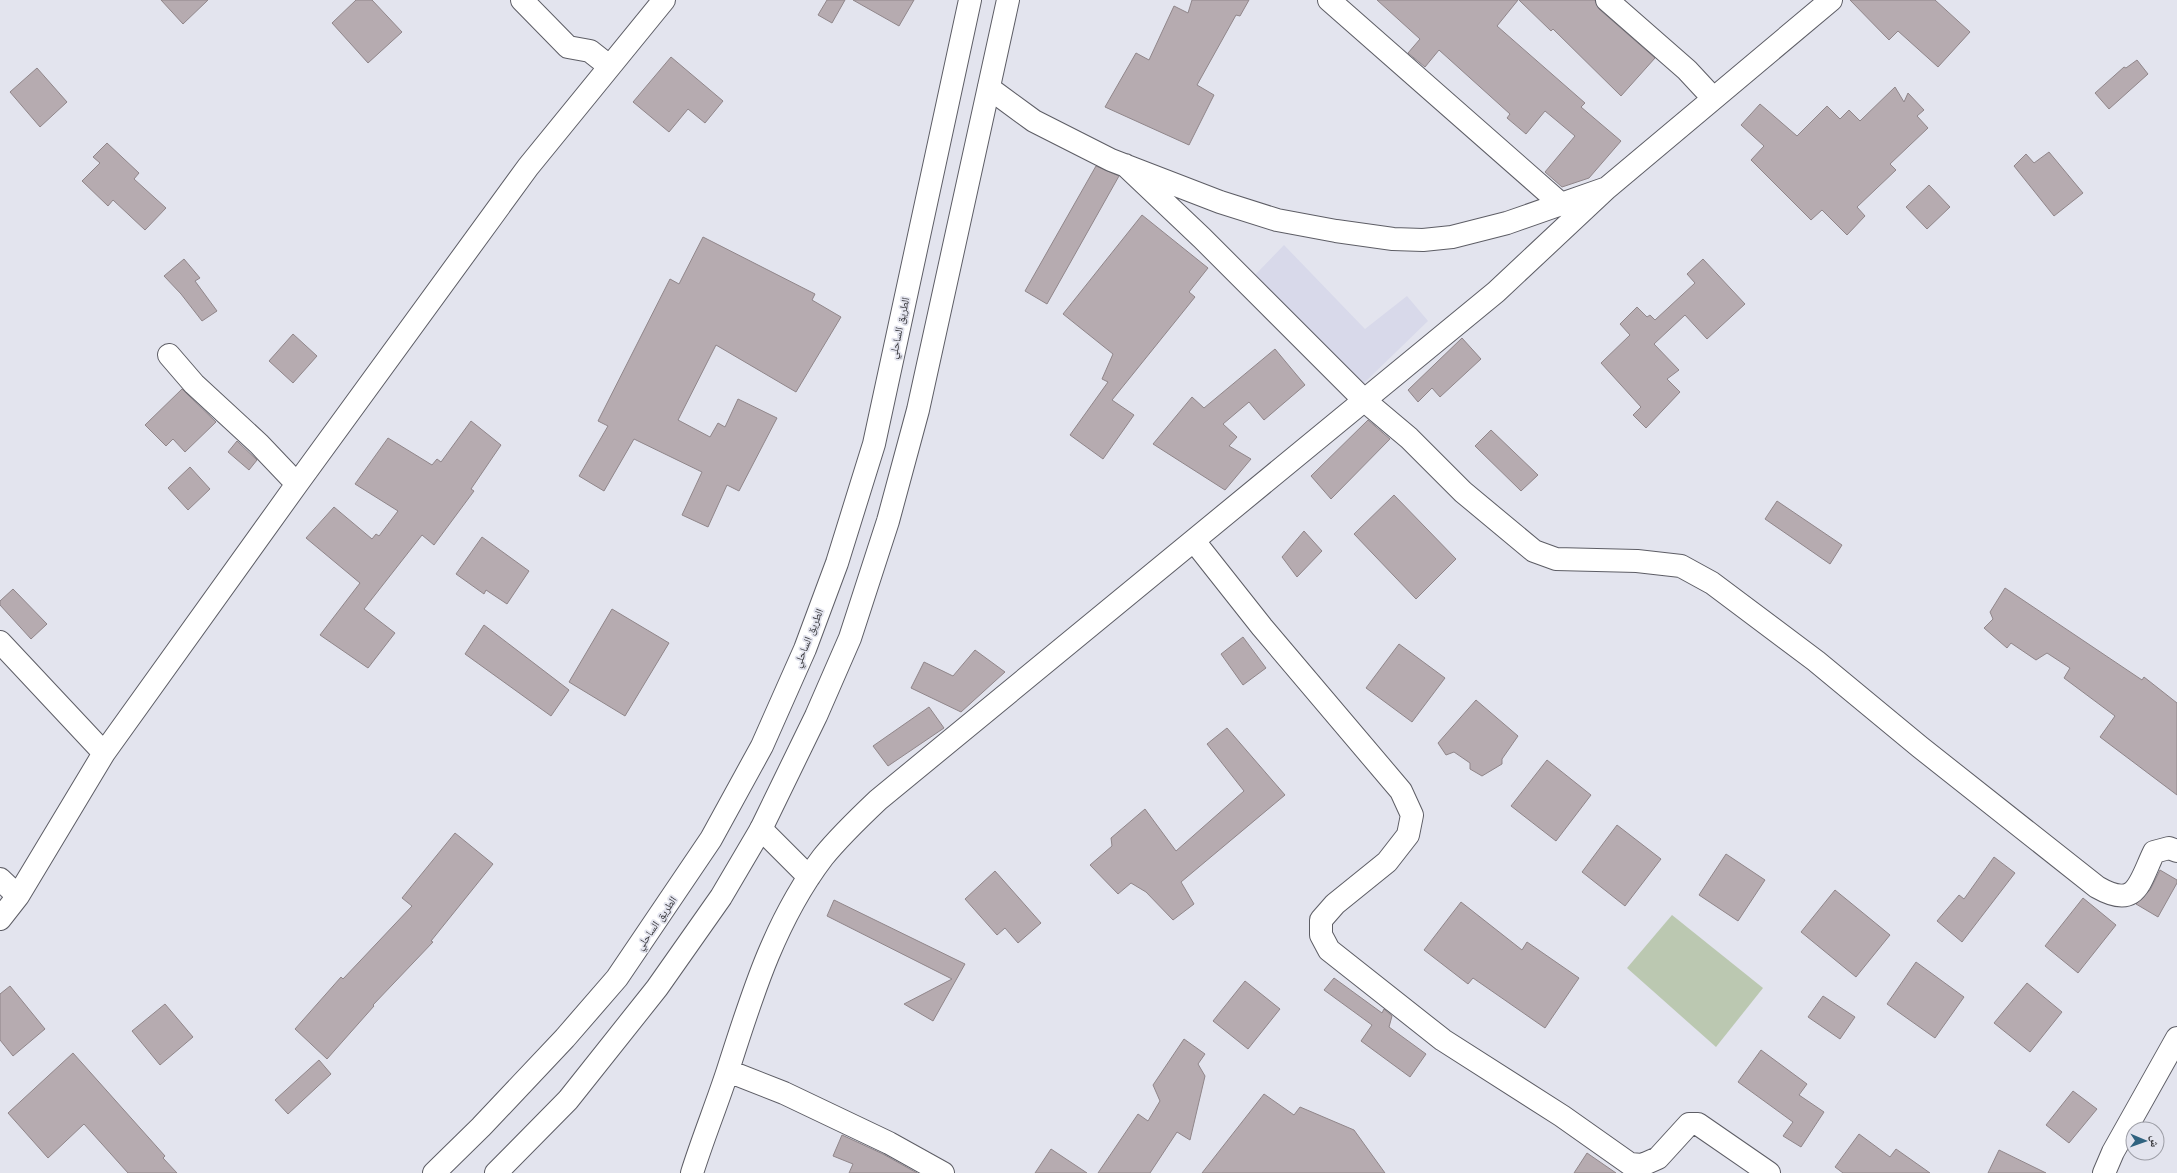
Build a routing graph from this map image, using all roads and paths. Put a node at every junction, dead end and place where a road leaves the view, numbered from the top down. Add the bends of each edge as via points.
1 (522, 0) edge
2 (664, 0) edge
3 (970, 0) edge
4 (1008, 0) edge
5 (1329, 0) edge
6 (1607, 0) edge
7 (1831, 0) edge
8 (609, 66) junction
9 (989, 88) junction
10 (1713, 98) junction
11 (1125, 165) junction
12 (1607, 188) junction
13 (1561, 204) junction
14 (169, 355) dead end
15 (1365, 401) junction
16 (297, 484) junction
17 (1194, 541) junction
18 (0, 642) edge
19 (104, 753) junction
20 (761, 829) junction
21 (2177, 851) edge
22 (809, 877) junction
23 (0, 879) edge
24 (18, 896) junction
25 (0, 919) edge
26 (2177, 1038) edge
27 (728, 1071) junction
28 (434, 1173) edge
29 (496, 1173) edge
30 (692, 1173) edge
31 (943, 1173) edge
32 (1769, 1173) edge
33 (2104, 1173) edge

1 - 8 main road via 547,28 568,46 590,51
2 - 8 main road
3 - 28 main road, الطريق الساحلي via 874,444 837,564 805,649 762,746 711,839 617,978 565,1038
4 - 9 main road
5 - 13 main road
6 - 10 main road via 1687,70
7 - 10 main road
8 - 16 main road via 528,167
9 - 11 main road via 1034,121
9 - 20 main road via 918,410 888,522 850,638 816,716
10 - 12 main road
11 - 13 main road via 1220,202 1277,220 1393,239 1423,240 1452,237 1507,223
11 - 15 main road
12 - 13 main road
12 - 15 main road via 1496,292
14 - 16 main road via 194,384 259,444
15 - 17 main road
15 - 21 main road via 1409,438 1463,492 1534,551 1556,559 1637,561 1681,566 1712,583 1816,661 2097,887 2120,897 2130,895 2136,889 2154,852 2170,848
16 - 19 main road
17 - 22 main road via 878,800 843,833
17 - 32 main road via 1262,628 1401,791 1412,815 1408,835 1387,862 1335,904 1321,920 1321,935 1329,950 1443,1040 1562,1116 1630,1164 1642,1165 1658,1158 1689,1124 1698,1124
18 - 19 main road
19 - 24 main road
20 - 22 main road
20 - 29 main road via 721,897 657,988 568,1100
22 - 27 main road via 768,952 746,1011
23 - 24 main road
24 - 25 main road
26 - 33 main road via 2113,1152
27 - 30 main road
27 - 31 main road via 784,1093 889,1143

